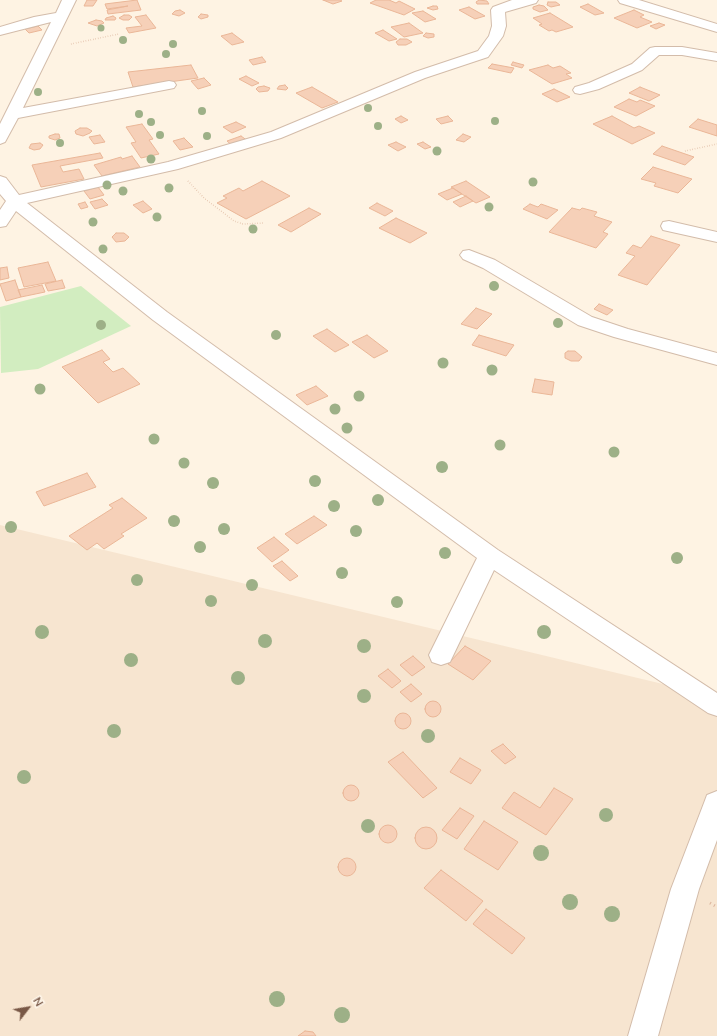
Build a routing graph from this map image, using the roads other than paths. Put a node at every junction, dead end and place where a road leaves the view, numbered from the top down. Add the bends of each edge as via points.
1 (69, 0) edge
2 (531, 0) edge
3 (625, 0) edge
4 (62, 16) junction
5 (717, 28) edge
6 (0, 31) edge
7 (717, 57) edge
8 (169, 85) dead end
9 (580, 90) dead end
10 (12, 115) junction
11 (0, 139) edge
12 (0, 181) edge
13 (15, 201) junction
14 (0, 222) edge
15 (669, 226) dead end
16 (717, 237) edge
17 (468, 255) dead end
18 (717, 359) edge
19 (490, 556) junction
20 (441, 655) dead end
21 (717, 706) edge
22 (717, 803) edge
23 (643, 1036) edge

1 - 4 street
2 - 13 street via 498,10 499,26 496,36 483,54 420,75 276,136 172,166
3 - 5 street
4 - 6 street
4 - 10 street
7 - 9 street via 682,51 655,51 637,67
8 - 10 street
10 - 11 street
12 - 13 street
13 - 14 street
13 - 19 street via 160,316
15 - 16 street
17 - 18 street via 585,321
19 - 20 street
19 - 21 street
22 - 23 street via 685,889

